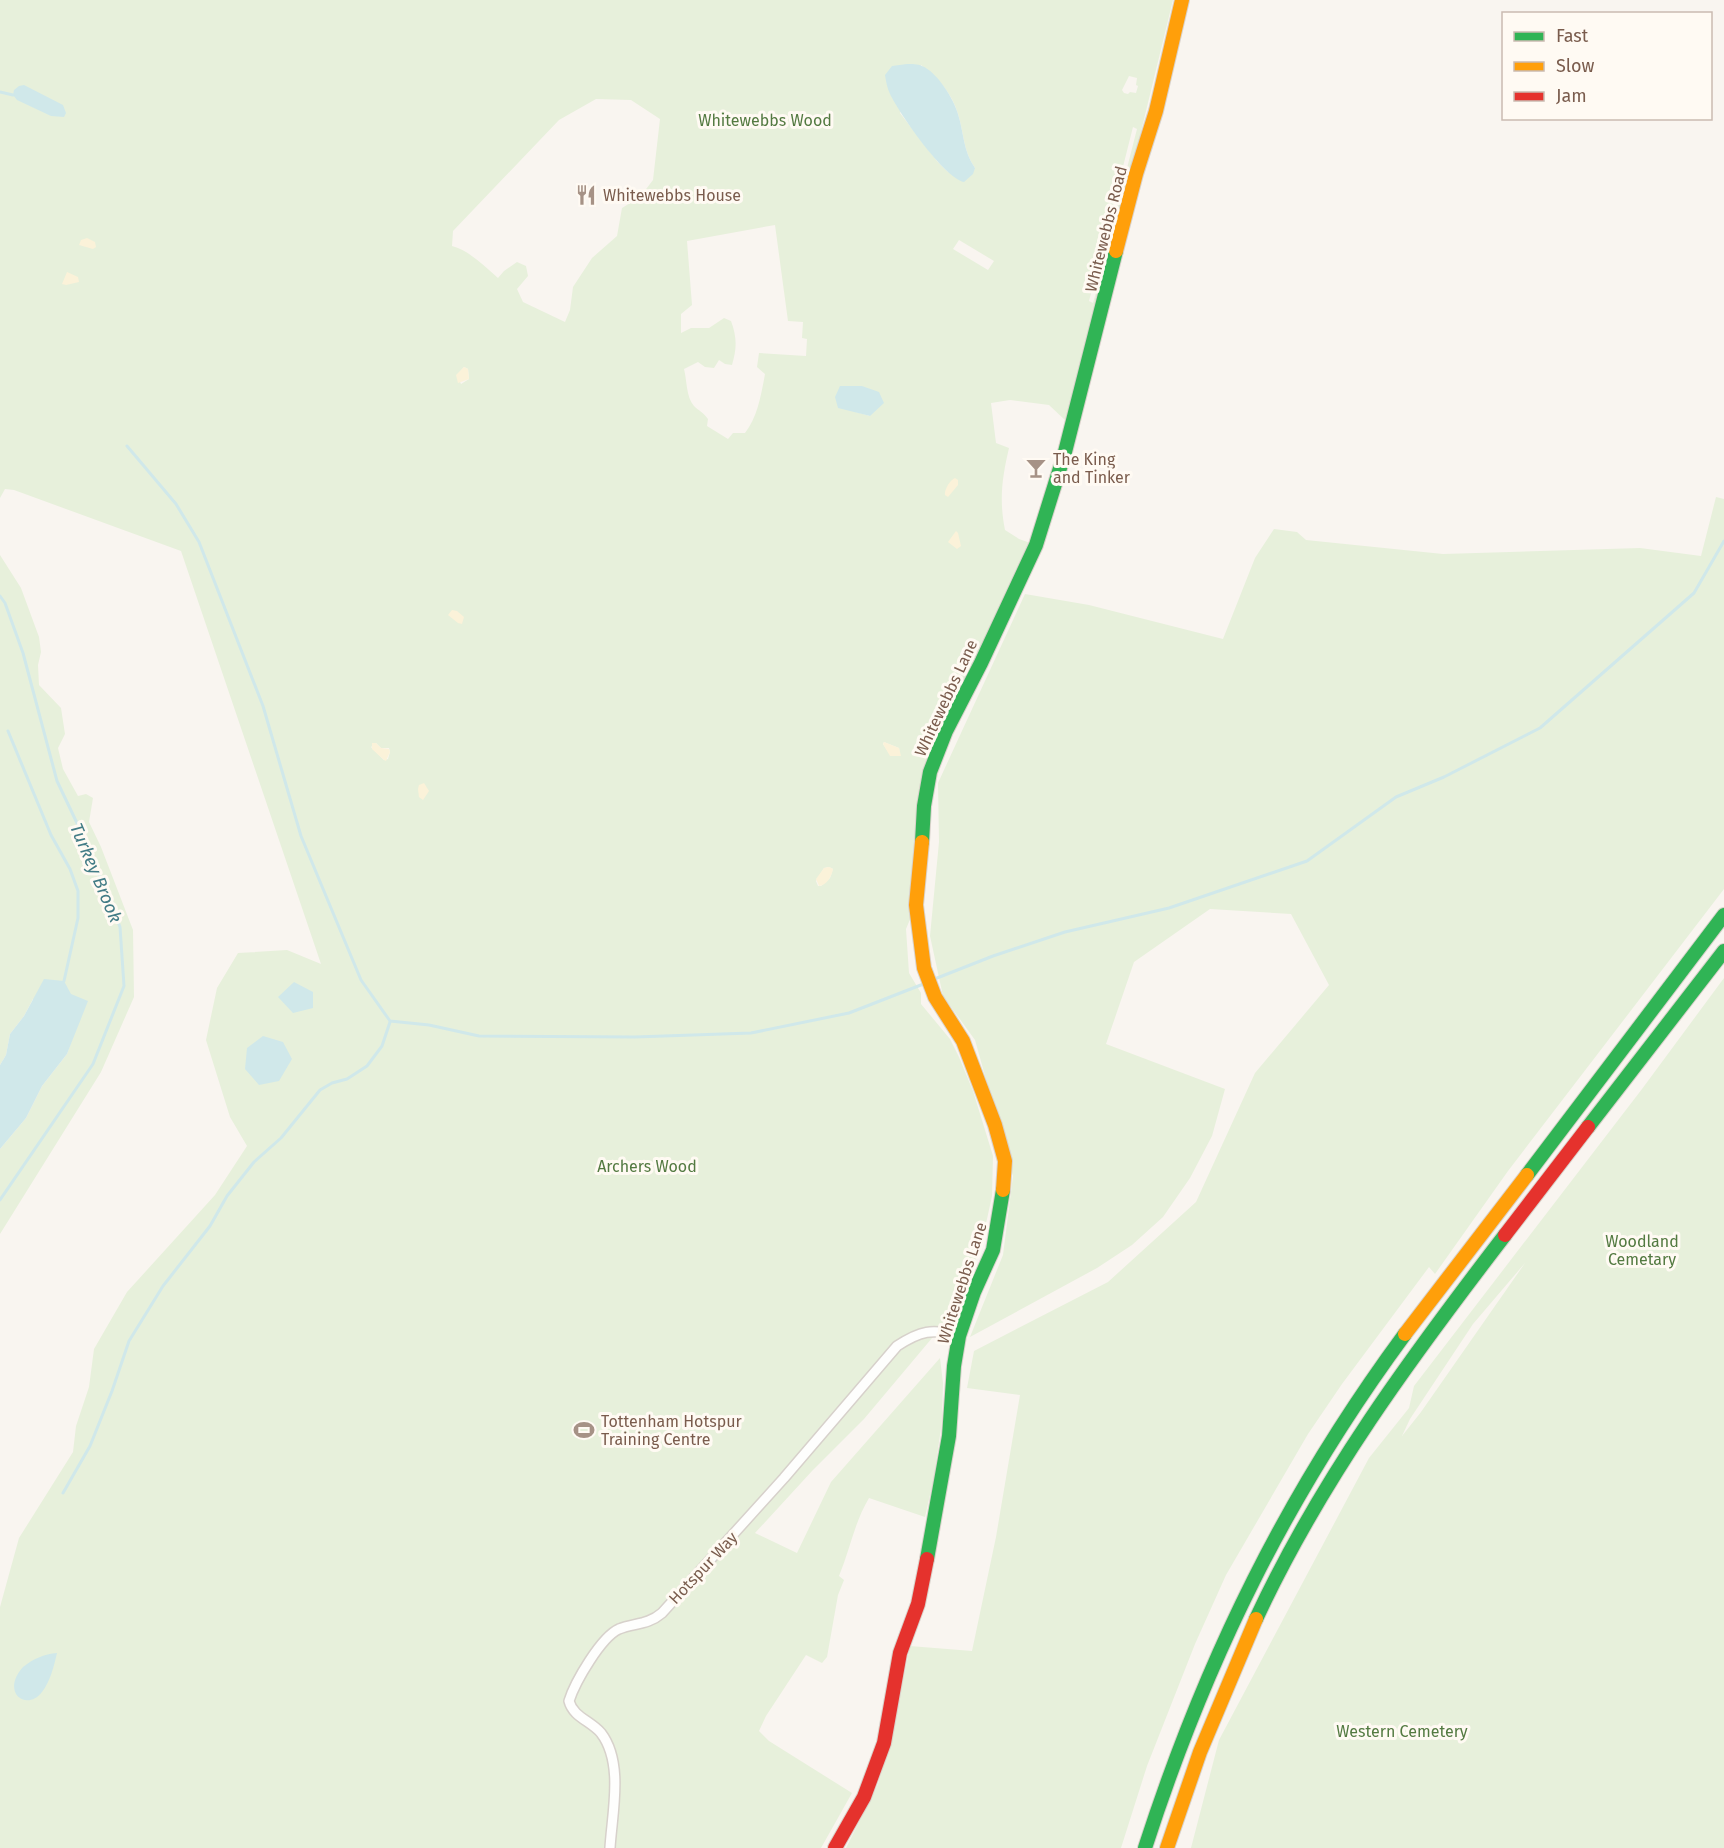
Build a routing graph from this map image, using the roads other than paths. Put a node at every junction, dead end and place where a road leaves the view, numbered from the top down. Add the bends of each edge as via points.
1 (1182, 0) edge
2 (1061, 467) joint
3 (1724, 915) edge
4 (1724, 951) edge
5 (959, 1335) junction
6 (610, 1848) edge
7 (835, 1848) edge
8 (1145, 1848) edge
9 (1167, 1848) edge

1 - 2 main road, Whitewebbs Road
2 - 5 main road, Whitewebbs Lane via 1036,545 946,731 930,772 924,806 916,905 924,968 935,997 963,1041 1005,1161 993,1250
3 - 8 main road via 1400,1341 1326,1449 1270,1545 1225,1637 1182,1740
4 - 9 main road via 1421,1345 1332,1477 1245,1641 1202,1744
5 - 6 street, Hotspur Way via 931,1330 897,1346 662,1613 651,1621 612,1633 596,1651 569,1701 573,1711 601,1733 612,1752
5 - 7 main road, Whitewebbs Lane via 949,1436 918,1604 900,1653 884,1743 864,1797

